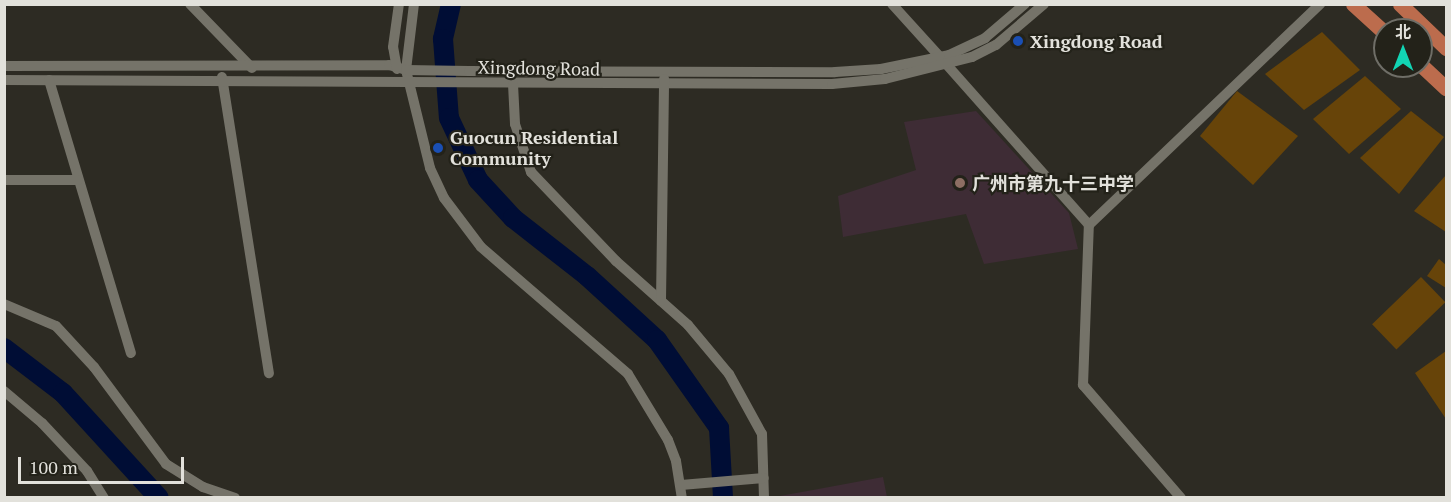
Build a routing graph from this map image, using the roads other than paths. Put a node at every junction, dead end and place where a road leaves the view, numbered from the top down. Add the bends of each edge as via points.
1 (189, 4) edge
2 (399, 4) edge
3 (414, 4) edge
4 (892, 4) edge
5 (1025, 4) edge
6 (1044, 4) edge
7 (1320, 4) edge
8 (1353, 4) edge
9 (1400, 4) edge
10 (1373, 22) edge
11 (1446, 48) edge
12 (944, 61) junction
13 (4, 66) edge
14 (395, 66) junction
15 (222, 68) junction
16 (252, 68) junction
17 (406, 70) junction
18 (664, 73) junction
19 (1433, 76) edge
20 (4, 80) edge
21 (49, 80) junction
22 (222, 82) junction
23 (409, 83) junction
24 (513, 84) junction
25 (664, 86) junction
26 (1446, 88) edge
27 (4, 180) edge
28 (78, 180) junction
29 (1089, 225) junction
30 (661, 301) junction
31 (4, 304) edge
32 (131, 353) dead end
33 (269, 373) dead end
34 (4, 391) edge
35 (764, 478) junction
36 (681, 485) junction
37 (104, 498) edge
38 (235, 498) edge
39 (682, 498) edge
40 (764, 498) edge
41 (1181, 498) edge

1 - 16 street
2 - 14 street via 393,47
3 - 17 street
4 - 12 street
5 - 12 street, Xingdong Road via 985,38
6 - 12 street, Xingdong Road via 996,45
7 - 29 street
8 - 10 highway
9 - 11 highway
12 - 18 street, Xingdong Road via 835,72
12 - 25 street, Xingdong Road via 860,82
12 - 29 street
13 - 15 street
14 - 16 street
14 - 17 street, Xingdong Road
14 - 23 street
15 - 16 street
15 - 22 street
17 - 18 street, Xingdong Road
17 - 23 street
18 - 25 street
19 - 26 highway
20 - 21 street, Xingdong Road
21 - 22 street, Xingdong Road
21 - 28 street
22 - 23 street, Xingdong Road
22 - 33 street
23 - 24 street, Xingdong Road
23 - 36 street via 430,168 456,215 494,259 628,374 658,418 676,460
24 - 25 street, Xingdong Road
24 - 30 street via 515,124 531,172 616,261
25 - 30 street
27 - 28 street
28 - 32 street
29 - 41 street via 1083,385
30 - 35 street via 688,325 729,374 762,434
31 - 38 street via 56,326 94,368 166,464 203,487
34 - 37 street via 87,471
35 - 36 street
35 - 40 street
36 - 39 street

